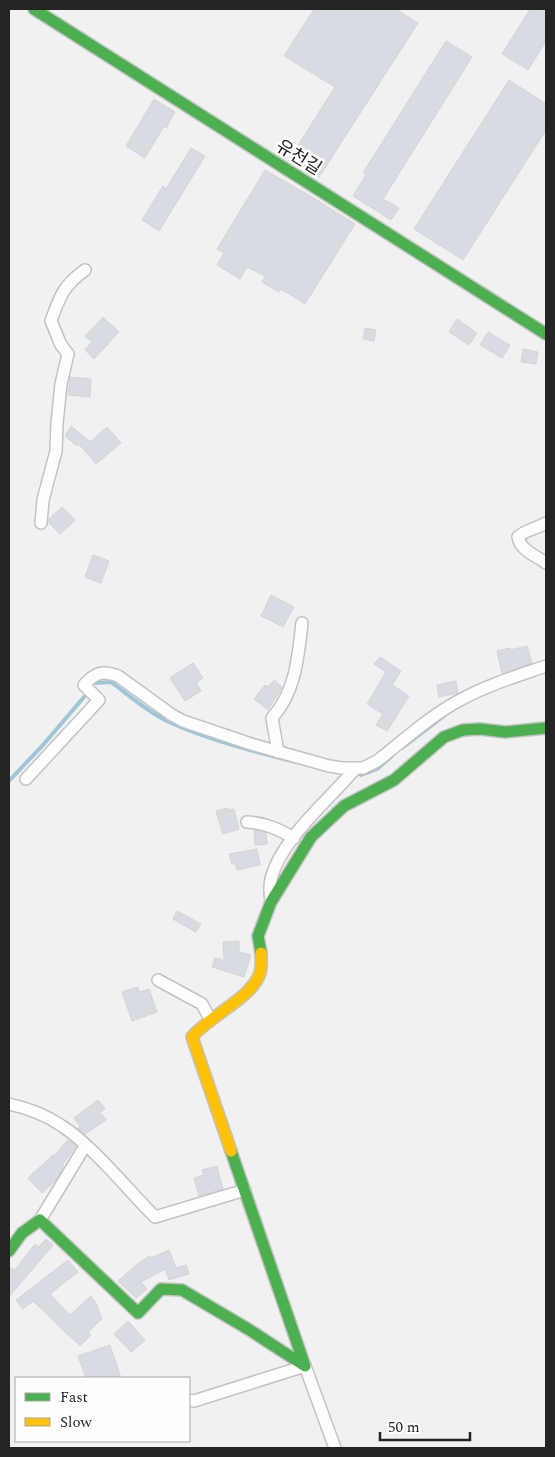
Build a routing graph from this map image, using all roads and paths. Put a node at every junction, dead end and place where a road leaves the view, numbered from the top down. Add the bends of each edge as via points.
1 (34, 9) edge
2 (85, 270) dead end
3 (546, 334) edge
4 (41, 523) dead end
5 (546, 523) edge
6 (546, 563) edge
7 (302, 623) dead end
8 (546, 666) edge
9 (546, 728) edge
10 (278, 752) junction
11 (355, 769) junction
12 (26, 779) dead end
13 (247, 822) dead end
14 (294, 838) junction
15 (271, 902) junction
16 (158, 980) dead end
17 (210, 1019) junction
18 (9, 1104) edge
19 (86, 1146) junction
20 (245, 1190) junction
21 (40, 1220) junction
22 (9, 1252) edge
23 (305, 1366) junction
24 (190, 1400) edge
25 (335, 1448) edge

1 - 3 street, 유천길
2 - 4 street via 69,282 59,297 51,321 68,354 61,384 56,452 43,500
5 - 6 street via 518,537 528,553
7 - 10 street via 294,676 283,706 272,718
8 - 11 street via 461,699 377,761
9 - 15 street via 504,732 463,730 444,737 394,780 344,806 300,851
10 - 11 street via 329,766
10 - 12 street via 183,721 162,710 118,676 100,673 84,685 99,700
11 - 14 street
13 - 14 street via 274,827
14 - 15 street via 281,854 271,878
15 - 17 street via 258,936 260,973 250,989
16 - 17 street via 202,1004
17 - 20 street via 192,1037
18 - 19 street via 63,1126
19 - 20 street via 155,1217
19 - 21 street
20 - 23 street
21 - 22 street via 14,1240
21 - 23 street via 138,1313 161,1290 182,1290
23 - 24 street
23 - 25 street

